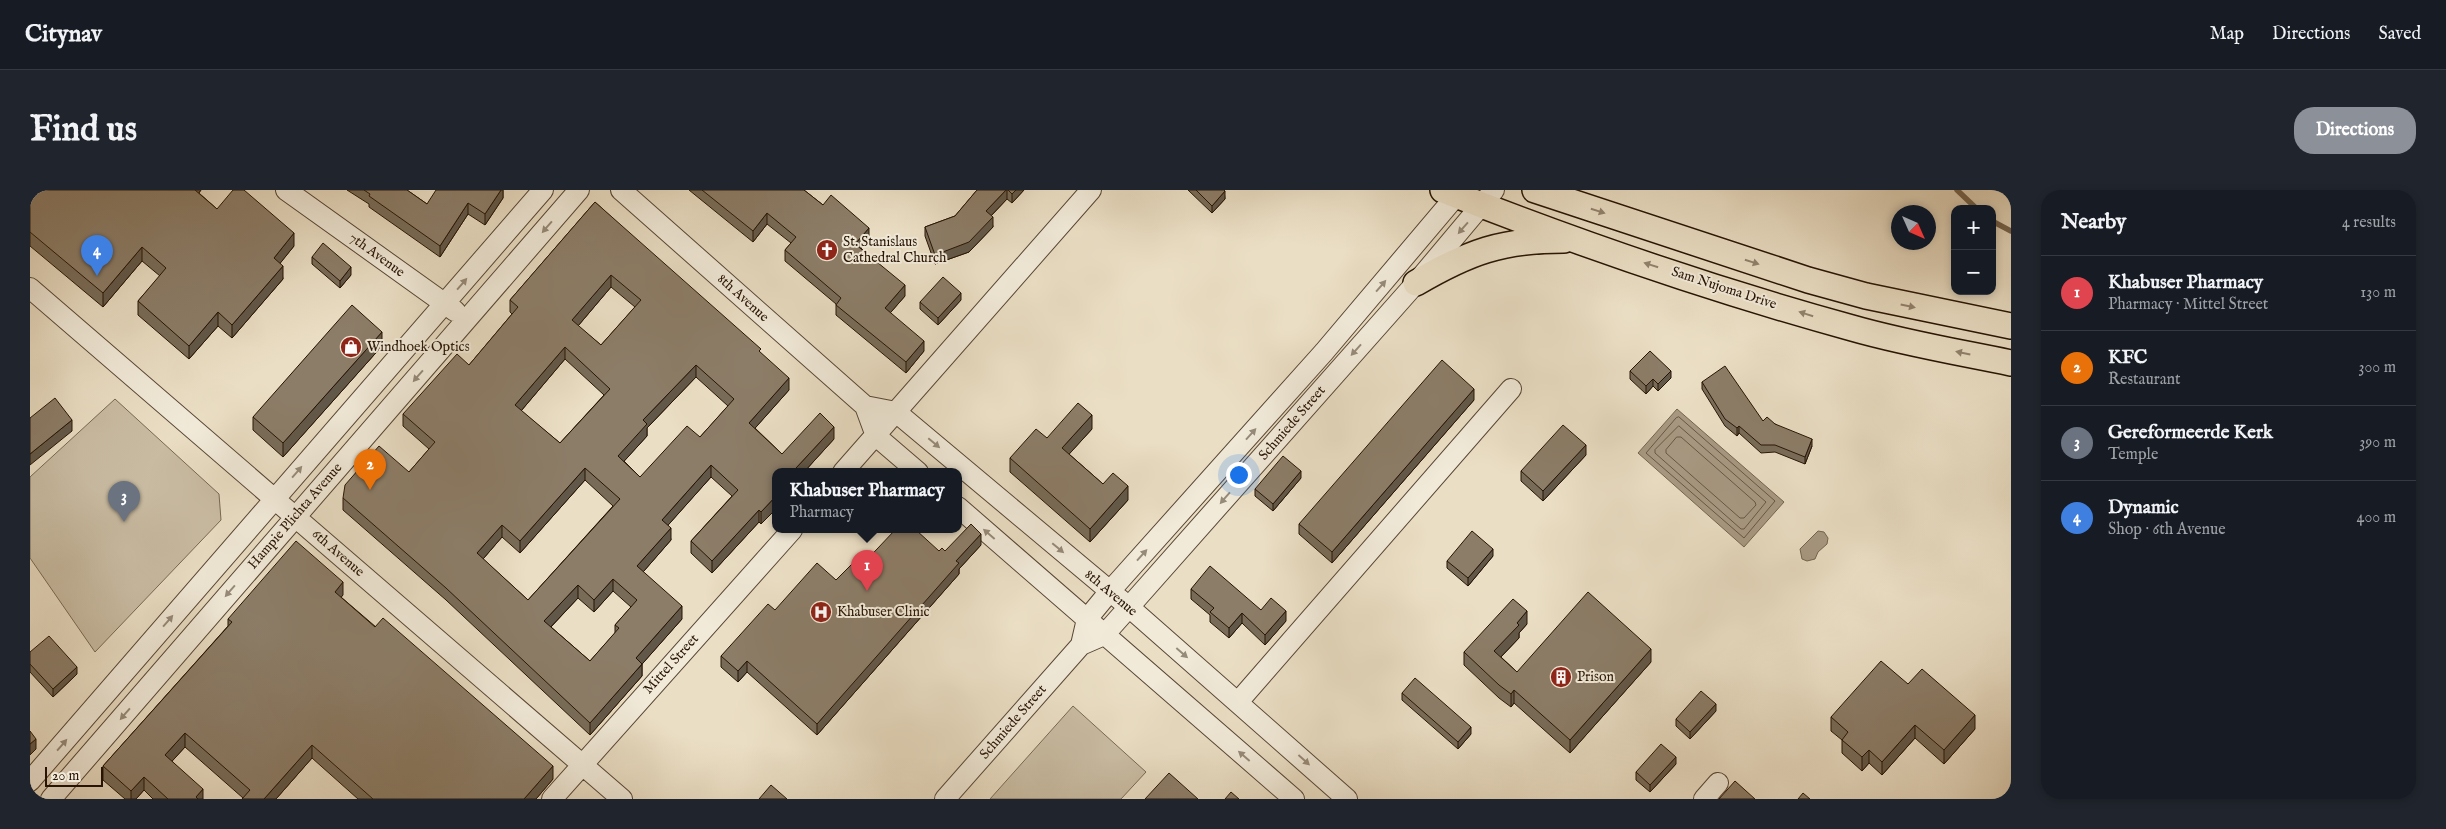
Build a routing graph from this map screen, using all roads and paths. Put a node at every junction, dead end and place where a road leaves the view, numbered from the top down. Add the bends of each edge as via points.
1 (286, 190) edge
2 (543, 190) edge
3 (579, 190) edge
4 (621, 190) edge
5 (1091, 190) edge
6 (1535, 190) edge
7 (1454, 192) edge
8 (1488, 198) edge
9 (1577, 240) junction
10 (1416, 283) junction
11 (30, 288) edge
12 (445, 303) junction
13 (467, 320) junction
14 (2011, 326) edge
15 (2011, 363) edge
16 (1511, 389) dead end
17 (865, 406) junction
18 (896, 412) junction
19 (876, 436) junction
20 (848, 468) edge
21 (913, 468) edge
22 (274, 498) junction
23 (962, 510) edge
24 (295, 516) junction
25 (789, 533) edge
26 (1110, 591) junction
27 (1129, 607) junction
28 (1087, 619) junction
29 (1104, 635) junction
30 (1082, 645) junction
31 (1238, 702) junction
32 (580, 765) junction
33 (35, 776) edge
34 (1718, 783) dead end
35 (59, 796) edge
36 (1338, 796) edge
37 (552, 799) edge
38 (622, 799) edge
39 (945, 799) edge
40 (1294, 799) edge
41 (1704, 799) edge

1 - 12 street, 7th Avenue
12 -> 2 street, Hampie Plichta Avenue
3 -> 13 street, Hampie Plichta Avenue
4 - 17 street, 8th Avenue
5 - 18 street
6 -> 14 main road via 1824,285
7 - 8 main road, Sam Nujoma Drive
26 -> 7 street, Schmiede Street via 1330,345
8 - 9 main road, Sam Nujoma Drive
8 -> 10 street, Schmiede Street
9 - 10 main road via 1540,240 1499,246 1455,261
15 -> 9 main road, Sam Nujoma Drive via 1853,329
10 -> 27 street, Schmiede Street
11 - 22 street, 6th Avenue
12 - 13 street, 7th Avenue
22 -> 12 street, Hampie Plichta Avenue
13 -> 24 street, Hampie Plichta Avenue
16 - 31 street
17 - 18 street, 8th Avenue
17 - 19 street, 8th Avenue
18 - 19 street
18 -> 26 street, 8th Avenue
19 - 20 street
19 - 21 street, 8th Avenue
22 - 24 street, 6th Avenue
33 -> 22 street, Hampie Plichta Avenue
28 -> 23 street
24 - 32 street, 6th Avenue
24 -> 35 street, Hampie Plichta Avenue
25 - 32 street, Mittel Street
26 - 27 street, 8th Avenue
26 - 28 street, Schmiede Street
27 - 29 street, Schmiede Street
27 -> 31 street, 8th Avenue
28 - 29 street
28 - 30 street, Schmiede Street
29 - 30 street, Schmiede Street
40 -> 29 street
30 - 39 street, Schmiede Street
31 -> 36 street, 8th Avenue
32 - 37 street, Mittel Street
32 - 38 street, 6th Avenue
33 - 35 street
34 - 41 street

